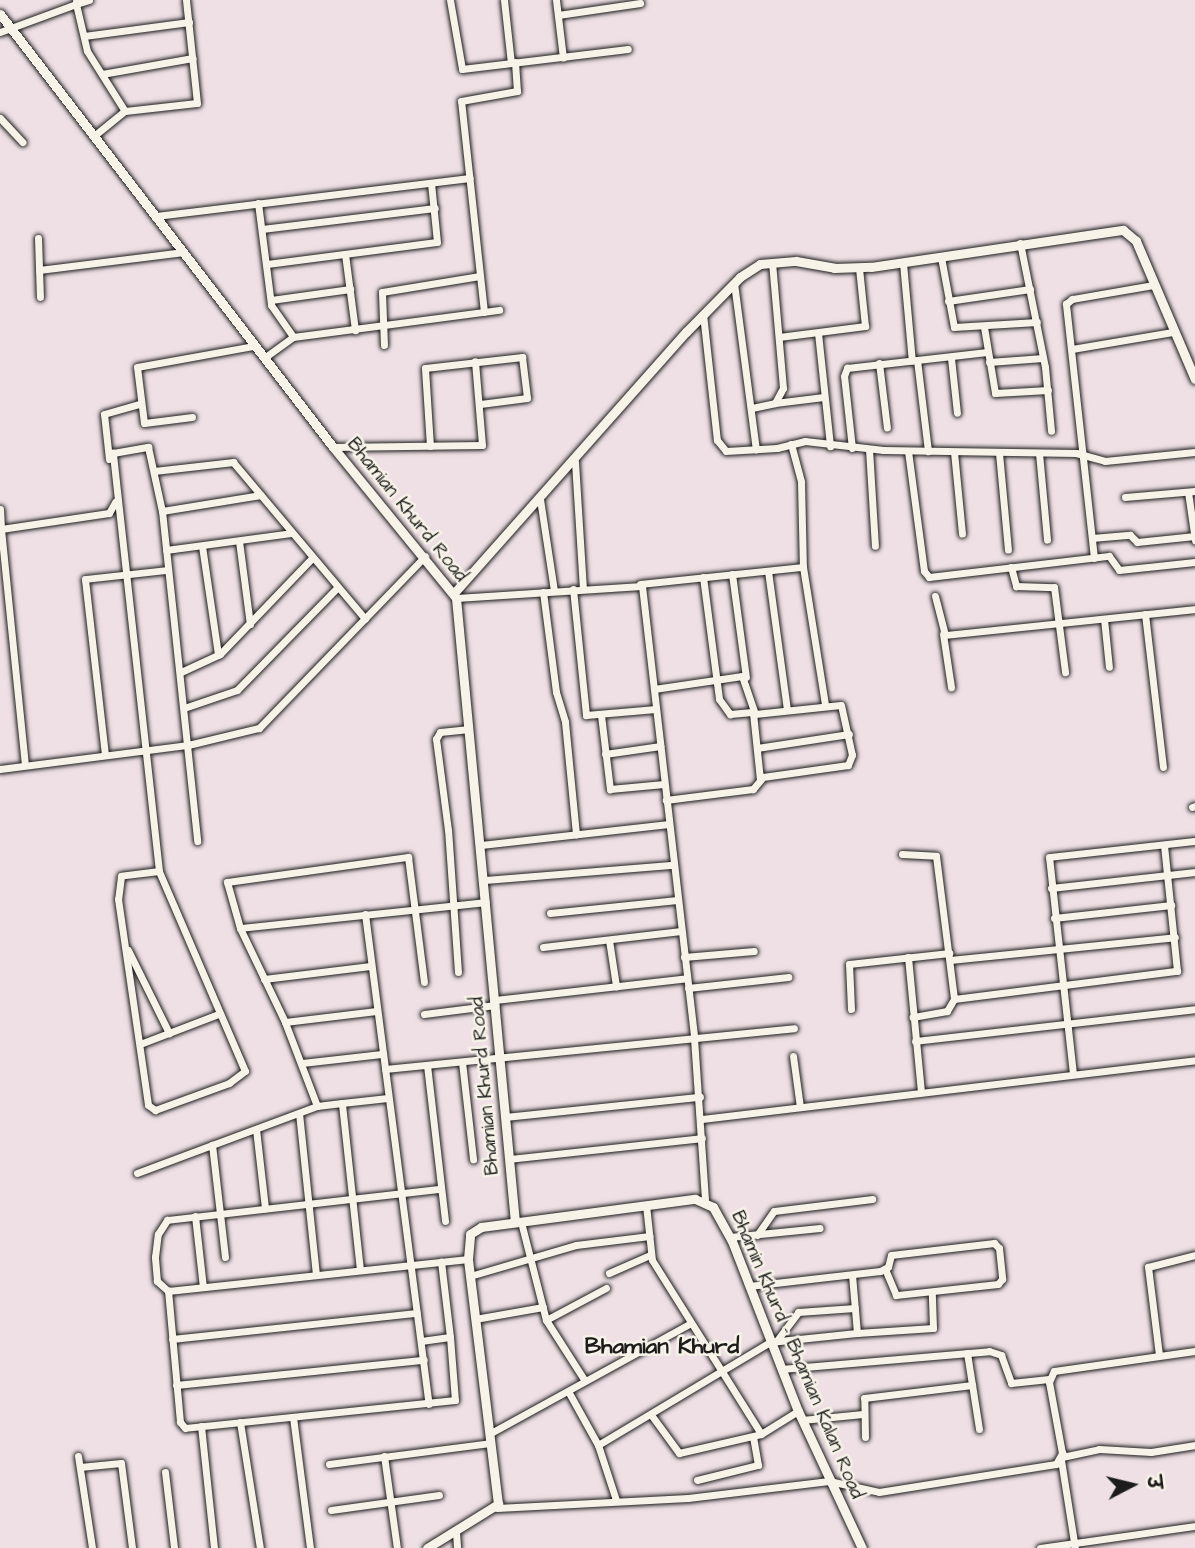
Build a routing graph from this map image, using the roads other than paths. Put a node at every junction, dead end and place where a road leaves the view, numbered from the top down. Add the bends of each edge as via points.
1 (89, 0) edge
2 (186, 0) edge
3 (450, 0) edge
4 (504, 0) edge
5 (556, 0) edge
6 (76, 2) edge
7 (640, 3) dead end
8 (0, 14) edge
9 (558, 15) junction
10 (189, 22) junction
11 (11, 28) junction
12 (0, 32) edge
13 (84, 36) junction
14 (628, 48) dead end
15 (193, 58) junction
16 (563, 58) junction
17 (513, 63) junction
18 (102, 74) junction
19 (125, 111) junction
20 (0, 118) edge
21 (3, 126) edge
22 (94, 135) junction
23 (22, 142) dead end
24 (470, 178) junction
25 (431, 183) junction
26 (258, 203) junction
27 (435, 208) junction
28 (156, 216) junction
29 (262, 229) junction
30 (38, 238) dead end
31 (1020, 243) junction
32 (184, 253) junction
33 (345, 254) junction
34 (942, 257) junction
35 (772, 262) junction
36 (903, 263) junction
37 (267, 264) junction
38 (859, 268) junction
39 (39, 270) junction
40 (480, 276) junction
41 (734, 283) junction
42 (1153, 285) junction
43 (350, 289) junction
44 (1030, 289) junction
45 (40, 297) dead end
46 (271, 300) junction
47 (948, 300) junction
48 (499, 310) dead end
49 (484, 312) junction
50 (703, 314) junction
51 (1037, 322) junction
52 (382, 327) junction
53 (984, 327) junction
54 (355, 330) junction
55 (1173, 332) junction
56 (818, 333) junction
57 (293, 337) junction
58 (779, 337) junction
59 (384, 345) dead end
60 (254, 346) junction
61 (1072, 349) junction
62 (987, 352) junction
63 (264, 358) junction
64 (951, 358) junction
65 (1043, 358) junction
66 (915, 360) junction
67 (475, 361) junction
68 (989, 362) junction
69 (879, 363) junction
70 (1195, 379) edge
71 (1048, 390) junction
72 (824, 397) junction
73 (775, 403) junction
74 (140, 404) junction
75 (480, 404) junction
76 (752, 408) junction
77 (957, 412) dead end
78 (192, 416) dead end
79 (887, 428) dead end
80 (1051, 431) dead end
81 (791, 443) junction
82 (430, 446) junction
83 (830, 446) junction
84 (333, 447) junction
85 (852, 448) junction
86 (869, 449) junction
87 (756, 450) junction
88 (908, 451) junction
89 (928, 451) junction
90 (954, 452) junction
91 (1195, 452) edge
92 (999, 453) junction
93 (1039, 453) junction
94 (1085, 456) junction
95 (575, 462) junction
96 (153, 471) junction
97 (1192, 491) edge
98 (261, 495) junction
99 (1125, 497) dead end
100 (540, 499) junction
101 (0, 509) edge
102 (162, 511) junction
103 (1, 529) edge
104 (291, 533) junction
105 (962, 534) dead end
106 (1195, 537) edge
107 (1092, 538) junction
108 (1047, 540) dead end
109 (239, 541) junction
110 (202, 545) junction
111 (875, 546) dead end
112 (166, 550) junction
113 (1008, 550) dead end
114 (425, 556) junction
115 (1094, 558) junction
116 (311, 559) junction
117 (1195, 562) edge
118 (803, 566) junction
119 (1011, 567) junction
120 (167, 570) junction
121 (768, 570) junction
122 (125, 573) junction
123 (733, 574) junction
124 (702, 578) junction
125 (640, 584) junction
126 (336, 589) junction
127 (573, 589) junction
128 (583, 589) junction
129 (554, 590) junction
130 (543, 592) junction
131 (455, 595) junction
132 (935, 596) dead end
133 (1195, 608) edge
134 (1145, 614) junction
135 (365, 619) junction
136 (1104, 619) junction
137 (250, 624) junction
138 (1060, 624) junction
139 (943, 634) junction
140 (218, 655) junction
141 (1109, 667) dead end
142 (181, 672) junction
143 (1065, 672) dead end
144 (746, 677) junction
145 (715, 680) junction
146 (951, 687) dead end
147 (654, 689) junction
148 (825, 705) junction
149 (184, 708) junction
150 (656, 709) junction
151 (787, 710) junction
152 (752, 713) junction
153 (601, 715) junction
154 (467, 729) junction
155 (849, 734) junction
156 (188, 745) junction
157 (660, 746) junction
158 (757, 748) junction
159 (146, 751) junction
160 (605, 754) junction
161 (104, 755) junction
162 (25, 765) junction
163 (1163, 767) dead end
164 (0, 769) edge
165 (760, 780) junction
166 (664, 784) junction
167 (666, 800) junction
168 (669, 824) junction
169 (576, 834) junction
170 (197, 841) dead end
171 (1195, 841) edge
172 (481, 845) junction
173 (1164, 845) junction
174 (902, 853) dead end
175 (673, 865) junction
176 (159, 871) junction
177 (1195, 872) edge
178 (1168, 875) junction
179 (485, 880) junction
180 (1051, 888) junction
181 (677, 900) junction
182 (486, 902) junction
183 (1171, 905) junction
184 (452, 906) junction
185 (415, 909) junction
186 (550, 913) dead end
187 (365, 914) junction
188 (1054, 918) junction
189 (240, 928) junction
190 (681, 931) junction
191 (1175, 937) junction
192 (609, 940) junction
193 (125, 943) junction
194 (543, 947) dead end
195 (754, 951) dead end
196 (1058, 951) junction
197 (684, 957) junction
198 (908, 957) junction
199 (950, 957) junction
200 (370, 966) junction
201 (458, 972) dead end
202 (788, 977) dead end
203 (687, 978) junction
204 (264, 979) junction
205 (424, 982) dead end
206 (1063, 985) junction
207 (615, 986) junction
208 (688, 988) junction
209 (954, 999) junction
210 (495, 1003) junction
211 (851, 1009) dead end
212 (1195, 1009) edge
213 (376, 1011) junction
214 (218, 1014) junction
215 (424, 1014) dead end
216 (913, 1017) junction
217 (285, 1022) junction
218 (1067, 1024) junction
219 (794, 1028) dead end
220 (169, 1033) junction
221 (694, 1038) junction
222 (915, 1041) junction
223 (140, 1044) junction
224 (381, 1054) junction
225 (793, 1056) dead end
226 (500, 1058) junction
227 (1195, 1060) edge
228 (462, 1062) junction
229 (302, 1063) junction
230 (427, 1065) junction
231 (385, 1069) junction
232 (1073, 1074) junction
233 (920, 1092) junction
234 (388, 1097) junction
235 (699, 1097) junction
236 (342, 1103) junction
237 (317, 1106) junction
238 (800, 1107) junction
239 (299, 1113) junction
240 (505, 1117) junction
241 (702, 1119) junction
242 (257, 1129) junction
243 (702, 1138) junction
244 (212, 1145) junction
245 (472, 1159) dead end
246 (509, 1159) junction
247 (136, 1173) dead end
248 (439, 1189) junction
249 (398, 1194) junction
250 (352, 1199) junction
251 (872, 1199) dead end
252 (705, 1200) junction
253 (307, 1202) junction
254 (646, 1205) junction
255 (265, 1208) junction
256 (221, 1213) junction
257 (195, 1216) junction
258 (445, 1221) dead end
259 (518, 1222) junction
260 (820, 1228) dead end
261 (757, 1235) junction
262 (649, 1236) junction
263 (730, 1237) junction
264 (650, 1255) junction
265 (1195, 1255) edge
266 (225, 1257) dead end
267 (530, 1258) junction
268 (468, 1259) junction
269 (441, 1262) junction
270 (410, 1265) junction
271 (886, 1269) junction
272 (360, 1270) junction
273 (609, 1273) dead end
274 (316, 1275) junction
275 (852, 1275) junction
276 (470, 1276) junction
277 (749, 1286) junction
278 (202, 1287) junction
279 (606, 1288) dead end
280 (167, 1291) junction
281 (932, 1292) junction
282 (543, 1307) junction
283 (855, 1308) junction
284 (417, 1313) junction
285 (475, 1319) junction
286 (546, 1320) junction
287 (691, 1323) junction
288 (857, 1333) junction
289 (450, 1337) junction
290 (172, 1339) junction
291 (774, 1340) junction
292 (421, 1341) junction
293 (1195, 1351) edge
294 (967, 1353) junction
295 (1159, 1355) junction
296 (424, 1360) junction
297 (781, 1369) junction
298 (719, 1370) junction
299 (1049, 1379) junction
300 (585, 1381) junction
301 (176, 1385) junction
302 (972, 1385) junction
303 (568, 1391) junction
304 (429, 1404) junction
305 (863, 1414) junction
306 (652, 1416) junction
307 (800, 1416) junction
308 (293, 1417) junction
309 (240, 1423) junction
310 (201, 1426) junction
311 (979, 1429) dead end
312 (757, 1436) junction
313 (865, 1437) dead end
314 (490, 1439) junction
315 (598, 1445) junction
316 (1195, 1446) edge
317 (78, 1456) dead end
318 (384, 1456) junction
319 (1062, 1459) junction
320 (329, 1464) dead end
321 (80, 1467) junction
322 (164, 1472) dead end
323 (697, 1480) dead end
324 (829, 1481) junction
325 (439, 1495) dead end
326 (616, 1500) junction
327 (391, 1503) junction
328 (498, 1508) junction
329 (331, 1510) dead end
330 (1195, 1526) edge
331 (456, 1532) junction
332 (1074, 1546) edge
333 (92, 1548) edge
334 (132, 1548) edge
335 (174, 1548) edge
336 (214, 1548) edge
337 (260, 1548) edge
338 (310, 1548) edge
339 (397, 1548) edge
340 (427, 1548) edge
341 (457, 1548) edge
342 (862, 1548) edge
343 (1040, 1548) edge

1 - 6 street
2 - 10 street
3 - 17 street via 460,68
4 - 17 street
5 - 9 street
6 - 11 street
6 - 13 street
7 - 9 street
8 - 11 street, Bhamian Khurd Road
9 - 16 street
10 - 13 street
10 - 15 street
11 - 12 street
11 - 22 street, Bhamian Khurd Road
13 - 18 street via 89,56
14 - 16 street
15 - 18 street
15 - 19 street via 196,104
16 - 17 street
17 - 24 street via 517,91 461,100
18 - 19 street
19 - 22 street
20 - 21 street
21 - 23 street
22 - 28 street, Bhamian Khurd Road
24 - 25 street
24 - 40 street
25 - 26 street
25 - 27 street
26 - 28 street
26 - 29 street
27 - 29 street
27 - 33 street via 437,242
28 - 32 street, Bhamian Khurd Road
29 - 37 street
30 - 39 street
31 - 34 street
31 - 42 street via 1123,230 1136,241
31 - 44 street
32 - 39 street
32 - 60 street, Bhamian Khurd Road
33 - 37 street
33 - 43 street
34 - 36 street
34 - 47 street
35 - 38 street
35 - 41 street via 751,269
35 - 58 street
36 - 38 street
36 - 66 street
37 - 46 street
38 - 56 street via 865,326
39 - 45 street
40 - 49 street
40 - 52 street via 383,292 379,296
41 - 50 street
41 - 76 street
42 - 55 street
42 - 61 street via 1068,300
43 - 46 street
43 - 54 street
44 - 47 street
44 - 51 street
46 - 57 street
47 - 53 street via 954,327
48 - 49 street
49 - 52 street
50 - 87 street via 719,445 730,451
50 - 95 street
51 - 53 street
51 - 65 street
52 - 54 street
52 - 59 street
53 - 62 street
54 - 57 street
55 - 61 street
55 - 70 street
56 - 58 street
56 - 72 street
57 - 63 street
58 - 73 street via 784,378
60 - 63 street, Bhamian Khurd Road
60 - 74 street via 140,365 135,370
61 - 94 street
62 - 64 street
62 - 68 street
63 - 84 street, Bhamian Khurd Road
64 - 66 street
64 - 77 street
65 - 68 street
65 - 71 street
66 - 69 street
66 - 89 street
67 - 75 street
67 - 75 street via 521,356 525,373 527,398
67 - 82 street via 424,368
68 - 71 street via 995,393
69 - 79 street
69 - 85 street via 845,371
71 - 80 street
72 - 73 street
72 - 83 street
73 - 76 street
74 - 78 street via 145,423
74 - 103 street via 103,416 112,510
75 - 82 street via 482,445
76 - 87 street
81 - 83 street
81 - 87 street
81 - 118 street via 801,482
82 - 84 street
83 - 85 street
84 - 114 street, Bhamian Khurd Road
85 - 86 street
86 - 88 street
86 - 111 street
88 - 89 street
88 - 119 street via 926,575
89 - 90 street
90 - 92 street
90 - 105 street
91 - 94 street via 1105,461
92 - 93 street
92 - 113 street
93 - 94 street
93 - 108 street
94 - 107 street
95 - 100 street
95 - 128 street
96 - 98 street via 230,461
96 - 102 street
96 - 122 street via 148,447 113,453
97 - 99 street
97 - 106 street
98 - 102 street
98 - 104 street
100 - 129 street
100 - 131 street
101 - 103 street
102 - 112 street
103 - 162 street
104 - 109 street
104 - 116 street
106 - 107 street via 1138,542 1132,535
107 - 115 street
109 - 110 street
109 - 137 street
110 - 112 street
110 - 140 street
112 - 120 street
114 - 131 street, Bhamian Khurd Road
114 - 135 street
115 - 117 street via 1111,557 1119,570
115 - 119 street
116 - 126 street
116 - 137 street
118 - 121 street
118 - 148 street
119 - 138 street via 1016,586 1054,587
120 - 122 street
120 - 142 street
121 - 123 street
121 - 151 street
122 - 159 street
122 - 161 street via 85,579
123 - 124 street
123 - 144 street
124 - 125 street
124 - 145 street
125 - 128 street
125 - 147 street
126 - 135 street
126 - 149 street via 237,690
127 - 128 street
127 - 129 street
127 - 153 street via 586,714
129 - 130 street
130 - 131 street
130 - 169 street via 556,692 565,722
131 - 154 street, Bhamian Khurd Road
132 - 139 street
133 - 134 street
134 - 136 street
134 - 163 street
135 - 156 street via 259,728
136 - 138 street
136 - 141 street
137 - 140 street
138 - 139 street
138 - 143 street
139 - 146 street
140 - 142 street
142 - 149 street
144 - 145 street
144 - 152 street
145 - 147 street
145 - 152 street via 724,710
147 - 150 street
148 - 151 street
148 - 155 street via 844,708
149 - 156 street
150 - 153 street
150 - 157 street
151 - 152 street
152 - 158 street
153 - 160 street
154 - 172 street, Bhamian Khurd Road
154 - 184 street via 436,736
155 - 158 street
155 - 165 street via 848,765
156 - 159 street
156 - 170 street
157 - 160 street
157 - 166 street
158 - 165 street
159 - 161 street
159 - 176 street
160 - 166 street via 610,790
161 - 162 street
162 - 164 street
165 - 167 street via 753,789
166 - 167 street
167 - 168 street
168 - 169 street
168 - 175 street
169 - 172 street
171 - 173 street
172 - 179 street, Bhamian Khurd Road
173 - 178 street
173 - 180 street via 1051,856
174 - 199 street via 936,856
175 - 179 street
175 - 181 street
176 - 193 street via 119,879
176 - 214 street
177 - 178 street
178 - 180 street
178 - 183 street
179 - 182 street, Bhamian Khurd Road
180 - 188 street
181 - 186 street
181 - 190 street
182 - 184 street
182 - 210 street, Bhamian Khurd Road
183 - 188 street
183 - 191 street
184 - 185 street
184 - 201 street
185 - 187 street
185 - 189 street via 408,857 354,862 229,879 227,887
185 - 205 street
187 - 189 street
187 - 200 street
188 - 196 street
189 - 204 street
190 - 192 street
190 - 197 street
191 - 196 street
191 - 206 street via 1178,969 1174,973
192 - 194 street
192 - 207 street
193 - 220 street
193 - 223 street
195 - 197 street
196 - 199 street
196 - 206 street
197 - 203 street
198 - 199 street
198 - 211 street via 849,964
198 - 216 street
199 - 209 street
200 - 204 street
200 - 213 street
202 - 208 street
203 - 207 street
203 - 208 street
204 - 217 street
206 - 209 street
206 - 218 street
207 - 210 street
208 - 221 street
209 - 216 street via 947,1011
210 - 215 street
210 - 226 street, Bhamian Khurd Road
212 - 218 street
213 - 217 street
213 - 224 street
214 - 220 street
214 - 223 street via 245,1071 229,1083 153,1110 148,1105
216 - 222 street
217 - 229 street
218 - 222 street
218 - 232 street
219 - 221 street
220 - 223 street
221 - 226 street
221 - 235 street
222 - 233 street
224 - 229 street
224 - 231 street
225 - 238 street
226 - 228 street
226 - 240 street, Bhamian Khurd Road
227 - 232 street
228 - 230 street
228 - 245 street
229 - 237 street
230 - 231 street
230 - 248 street
231 - 234 street
232 - 233 street
233 - 238 street
234 - 236 street
234 - 249 street
235 - 240 street
235 - 241 street
236 - 237 street
236 - 250 street
237 - 239 street
238 - 241 street
239 - 242 street
239 - 253 street
240 - 246 street, Bhamian Khurd Road
241 - 243 street
242 - 244 street
242 - 255 street
243 - 246 street
243 - 252 street
244 - 247 street
244 - 256 street
246 - 259 street, Bhamian Khurd Road
248 - 249 street
248 - 258 street
249 - 250 street
249 - 270 street
250 - 253 street
250 - 272 street
251 - 261 street via 774,1211
252 - 254 street, Bhamin Khurd - Bhamian Kalan Road
252 - 263 street, Bhamin Khurd - Bhamian Kalan Road
253 - 255 street
253 - 274 street
254 - 259 street, Bhamin Khurd - Bhamian Kalan Road
254 - 262 street
255 - 256 street
256 - 257 street
256 - 266 street
257 - 278 street
257 - 280 street via 167,1220 158,1234 156,1277
259 - 267 street
259 - 268 street, Bhamin Khurd - Bhamian Kalan Road via 475,1229 468,1240
260 - 261 street
261 - 263 street
262 - 264 street
262 - 267 street via 576,1245
263 - 277 street, Bhamin Khurd - Bhamian Kalan Road
264 - 273 street
264 - 287 street
265 - 295 street via 1148,1267
267 - 276 street
267 - 282 street
268 - 269 street
268 - 276 street
269 - 270 street
269 - 289 street
270 - 272 street
270 - 284 street
271 - 275 street
271 - 281 street via 896,1295
271 - 281 street via 891,1255 998,1245 1001,1282
272 - 274 street
274 - 278 street
275 - 277 street
275 - 283 street
276 - 285 street
277 - 291 street, Bhamin Khurd - Bhamian Kalan Road
278 - 280 street
279 - 286 street
280 - 290 street
281 - 288 street via 933,1328
282 - 285 street
282 - 286 street
283 - 288 street
283 - 291 street via 798,1312
284 - 290 street
284 - 292 street
285 - 314 street
286 - 300 street
287 - 298 street
287 - 300 street
288 - 291 street
289 - 292 street
289 - 304 street via 456,1398
290 - 301 street
291 - 297 street, Bhamin Khurd - Bhamian Kalan Road
291 - 298 street
292 - 296 street
293 - 295 street
294 - 297 street
294 - 299 street via 1001,1355 1011,1383
294 - 302 street
295 - 299 street via 1063,1368
296 - 301 street
296 - 304 street
297 - 307 street, Bhamin Khurd - Bhamian Kalan Road
298 - 306 street
298 - 312 street
299 - 319 street
300 - 303 street
301 - 310 street via 182,1426
302 - 305 street via 864,1398
302 - 311 street
303 - 314 street
303 - 315 street
304 - 308 street
305 - 307 street
305 - 313 street
306 - 312 street via 677,1453
306 - 315 street
307 - 312 street
307 - 324 street, Bhamin Khurd - Bhamian Kalan Road
308 - 309 street
308 - 338 street
309 - 310 street
309 - 337 street
310 - 336 street
312 - 323 street via 758,1465
314 - 318 street
314 - 328 street
315 - 326 street
316 - 319 street via 1151,1452 1099,1449
317 - 321 street
318 - 320 street
318 - 327 street
319 - 324 street via 1006,1474 891,1491 867,1491
319 - 332 street
321 - 333 street
321 - 334 street via 121,1464
322 - 335 street
324 - 326 street via 688,1498
324 - 342 street, Bhamin Khurd - Bhamian Kalan Road
325 - 327 street
326 - 328 street
327 - 329 street
327 - 339 street
328 - 331 street
330 - 332 street
331 - 340 street
331 - 341 street
332 - 343 street

